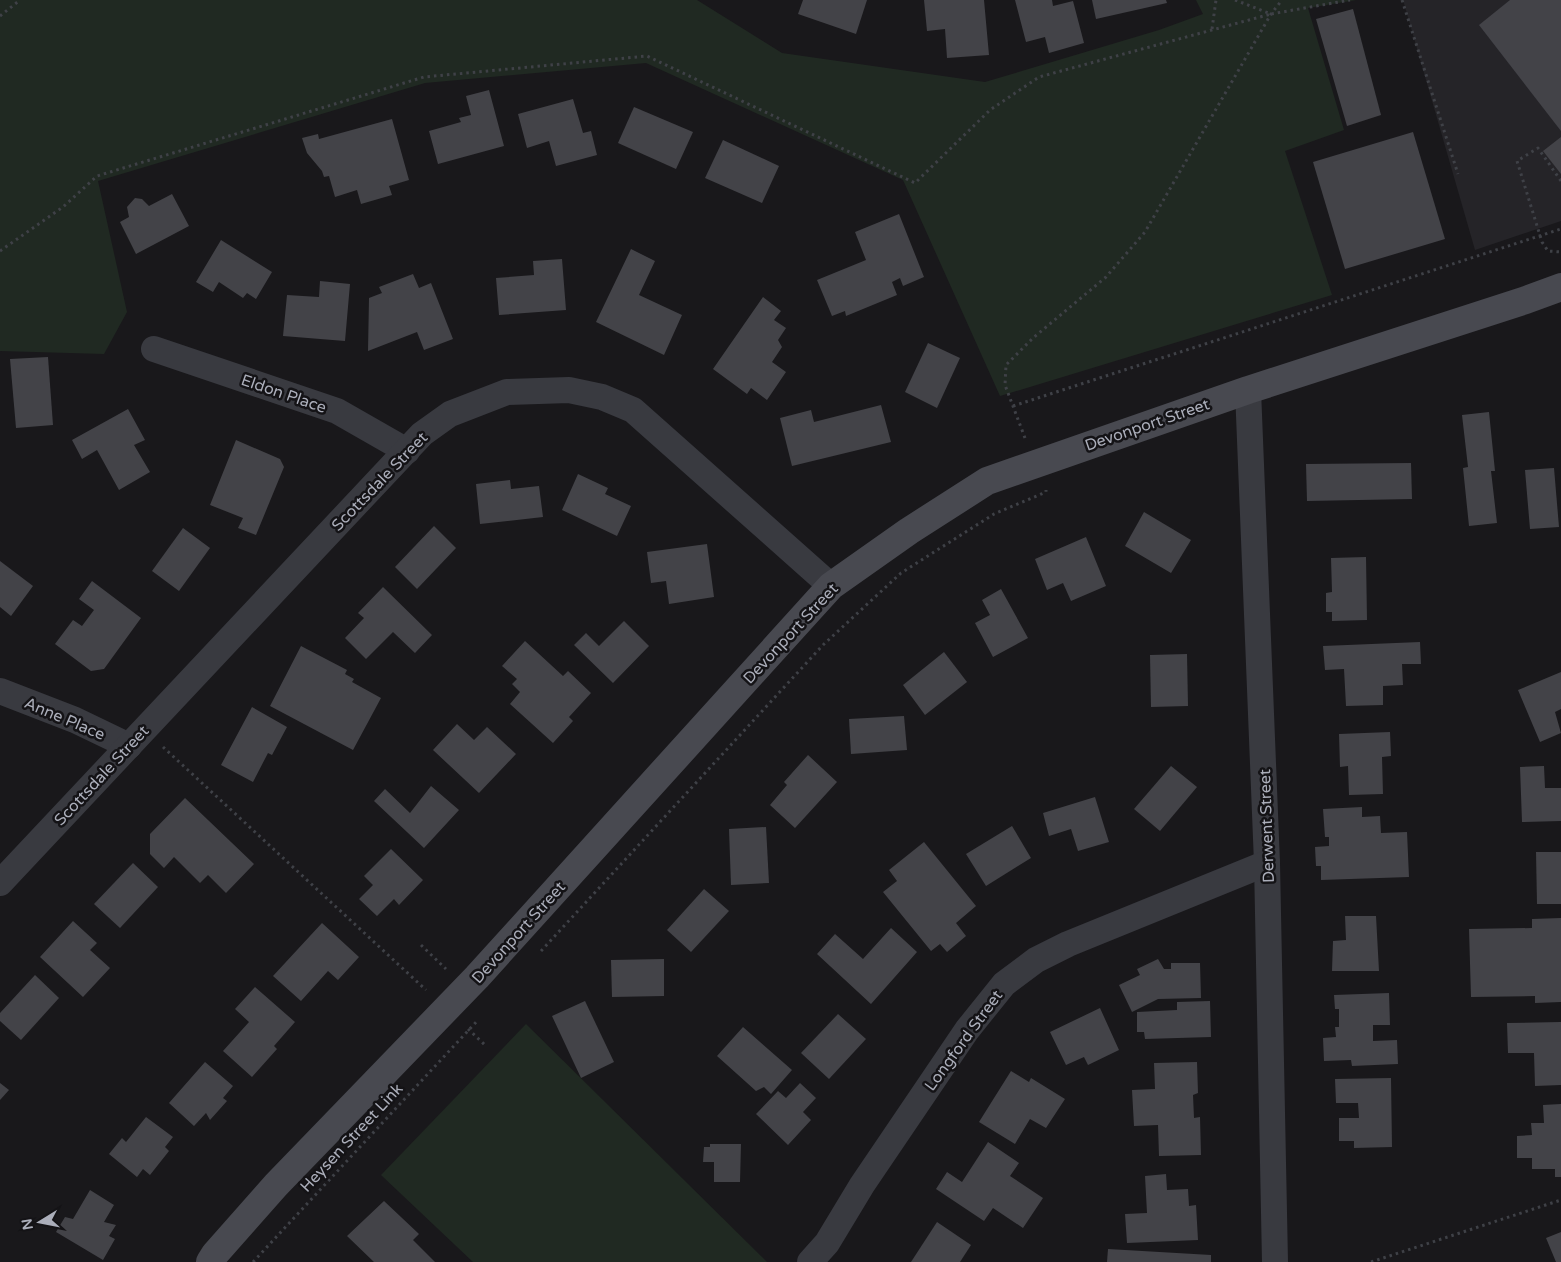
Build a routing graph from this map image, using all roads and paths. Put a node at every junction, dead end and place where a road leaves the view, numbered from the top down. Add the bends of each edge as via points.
1 (20, 0) edge
2 (1216, 0) edge
3 (1235, 0) edge
4 (1282, 0) edge
5 (1350, 0) edge
6 (1402, 0) edge
7 (1271, 14) junction
8 (0, 16) edge
9 (1212, 30) junction
10 (1458, 174) dead end
11 (1561, 181) edge
12 (1561, 229) edge
13 (1540, 236) junction
14 (0, 251) edge
15 (1561, 252) edge
16 (1561, 287) edge
17 (154, 349) dead end
18 (1248, 390) junction
19 (407, 451) junction
20 (1046, 492) dead end
21 (831, 586) junction
22 (0, 691) edge
23 (137, 738) junction
24 (1267, 864) junction
25 (0, 883) edge
26 (421, 945) dead end
27 (536, 957) dead end
28 (446, 969) dead end
29 (447, 1009) junction
30 (482, 1015) dead end
31 (469, 1029) junction
32 (485, 1045) dead end
33 (1561, 1200) edge
34 (210, 1262) edge
35 (253, 1262) edge
36 (810, 1262) edge
37 (1275, 1262) edge
38 (1371, 1262) edge

1 - 8 path
2 - 9 path
3 - 7 path
4 - 7 path
5 - 7 path
6 - 10 path
7 - 9 path
7 - 13 path via 1145,232 1106,277 1006,365 1005,385 1013,406
9 - 14 path via 1039,78 990,110 915,183 647,56 415,80 97,176 63,207
11 - 13 path via 1538,148 1517,161
12 - 13 path
13 - 15 path via 1548,250
16 - 18 main road, Devonport Street
17 - 19 street, Eldon Place via 337,411
18 - 21 main road, Devonport Street via 987,481
18 - 24 street, Derwent Street
19 - 21 street, Scottsdale Street via 422,434 450,414 507,392 569,390 602,397 633,410
19 - 23 street, Scottsdale Street
20 - 27 path via 994,514 901,573 823,645
21 - 29 main road, Devonport Street
22 - 23 street, Anne Place via 75,720
23 - 25 street, Scottsdale Street
23 - 29 path
24 - 36 street, Longford Street via 1068,944 1036,960 1004,984 967,1030 862,1185 827,1243
24 - 37 street, Derwent Street
26 - 28 path
29 - 31 path
29 - 34 main road, Devonport Street via 276,1185
30 - 31 path, Heysen Street Link
31 - 32 path
31 - 35 path, Heysen Street Link
33 - 38 path

